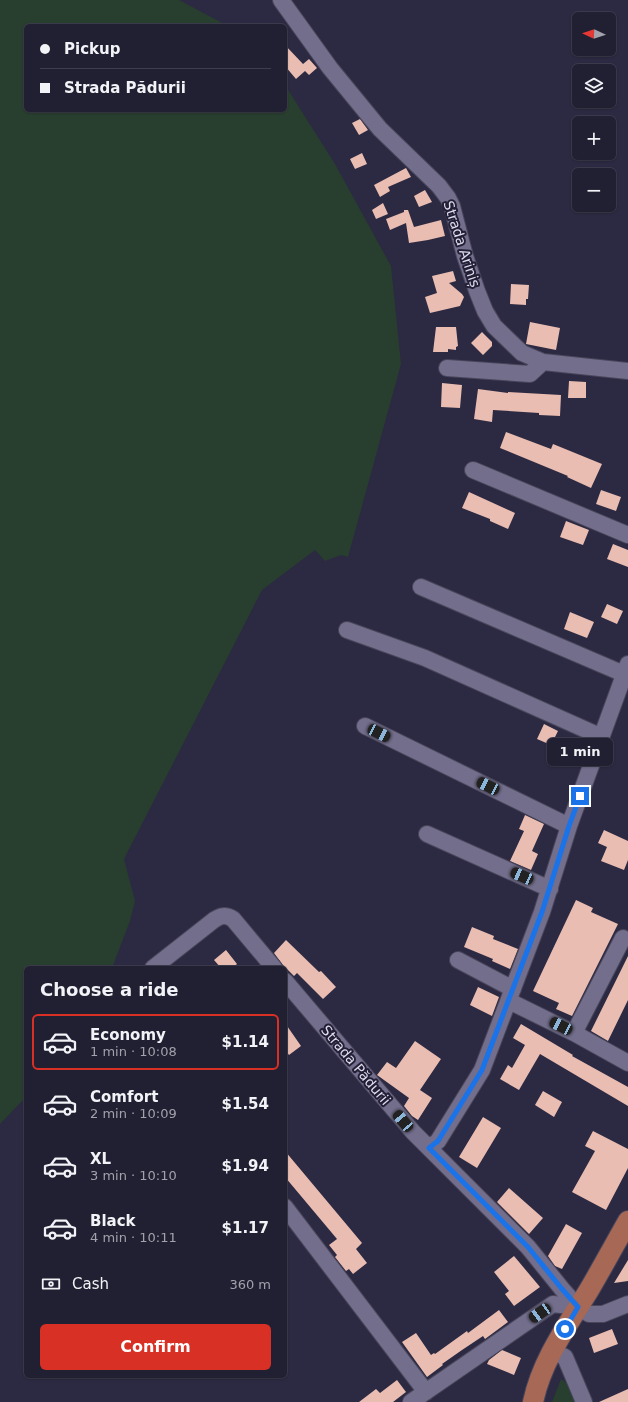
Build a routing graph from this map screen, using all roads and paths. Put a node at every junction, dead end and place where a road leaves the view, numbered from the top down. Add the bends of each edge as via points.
1 (282, 0) edge
2 (543, 362) junction
3 (447, 368) dead end
4 (628, 371) edge
5 (473, 470) dead end
6 (628, 535) edge
7 (422, 587) dead end
8 (347, 630) dead end
9 (626, 669) edge
10 (365, 726) dead end
11 (602, 737) junction
12 (569, 826) junction
13 (427, 834) dead end
14 (550, 889) junction
15 (623, 938) dead end
16 (458, 960) dead end
17 (156, 966) edge
18 (272, 966) edge
19 (287, 983) edge
20 (511, 995) junction
21 (574, 1032) junction
22 (628, 1064) edge
23 (429, 1148) junction
24 (287, 1210) edge
25 (628, 1221) edge
26 (628, 1304) edge
27 (578, 1307) junction
28 (552, 1351) junction
29 (426, 1392) junction
30 (411, 1402) edge
31 (533, 1402) edge
32 (584, 1402) edge

1 - 2 street, Strada Ariniș via 330,68 380,129 439,186 448,198 465,256 491,321 522,353
2 - 3 street via 530,374
2 - 4 street, Strada Ariniș
5 - 6 street
7 - 9 street
8 - 11 street via 426,658
9 - 11 street
10 - 12 street
11 - 12 street
12 - 14 street
13 - 14 street
14 - 20 street
15 - 21 street
16 - 20 street
17 - 18 street via 214,920 225,915 233,919
19 - 23 street, Strada Pădurii
20 - 21 street
20 - 23 street via 482,1070 438,1141
21 - 22 street
23 - 27 street, Strada Pădurii via 528,1247
24 - 29 street
25 - 27 main road
26 - 27 street via 604,1314 589,1314
27 - 28 main road
27 - 29 street via 553,1304
28 - 31 main road via 537,1385
28 - 32 street via 565,1357
29 - 30 street

